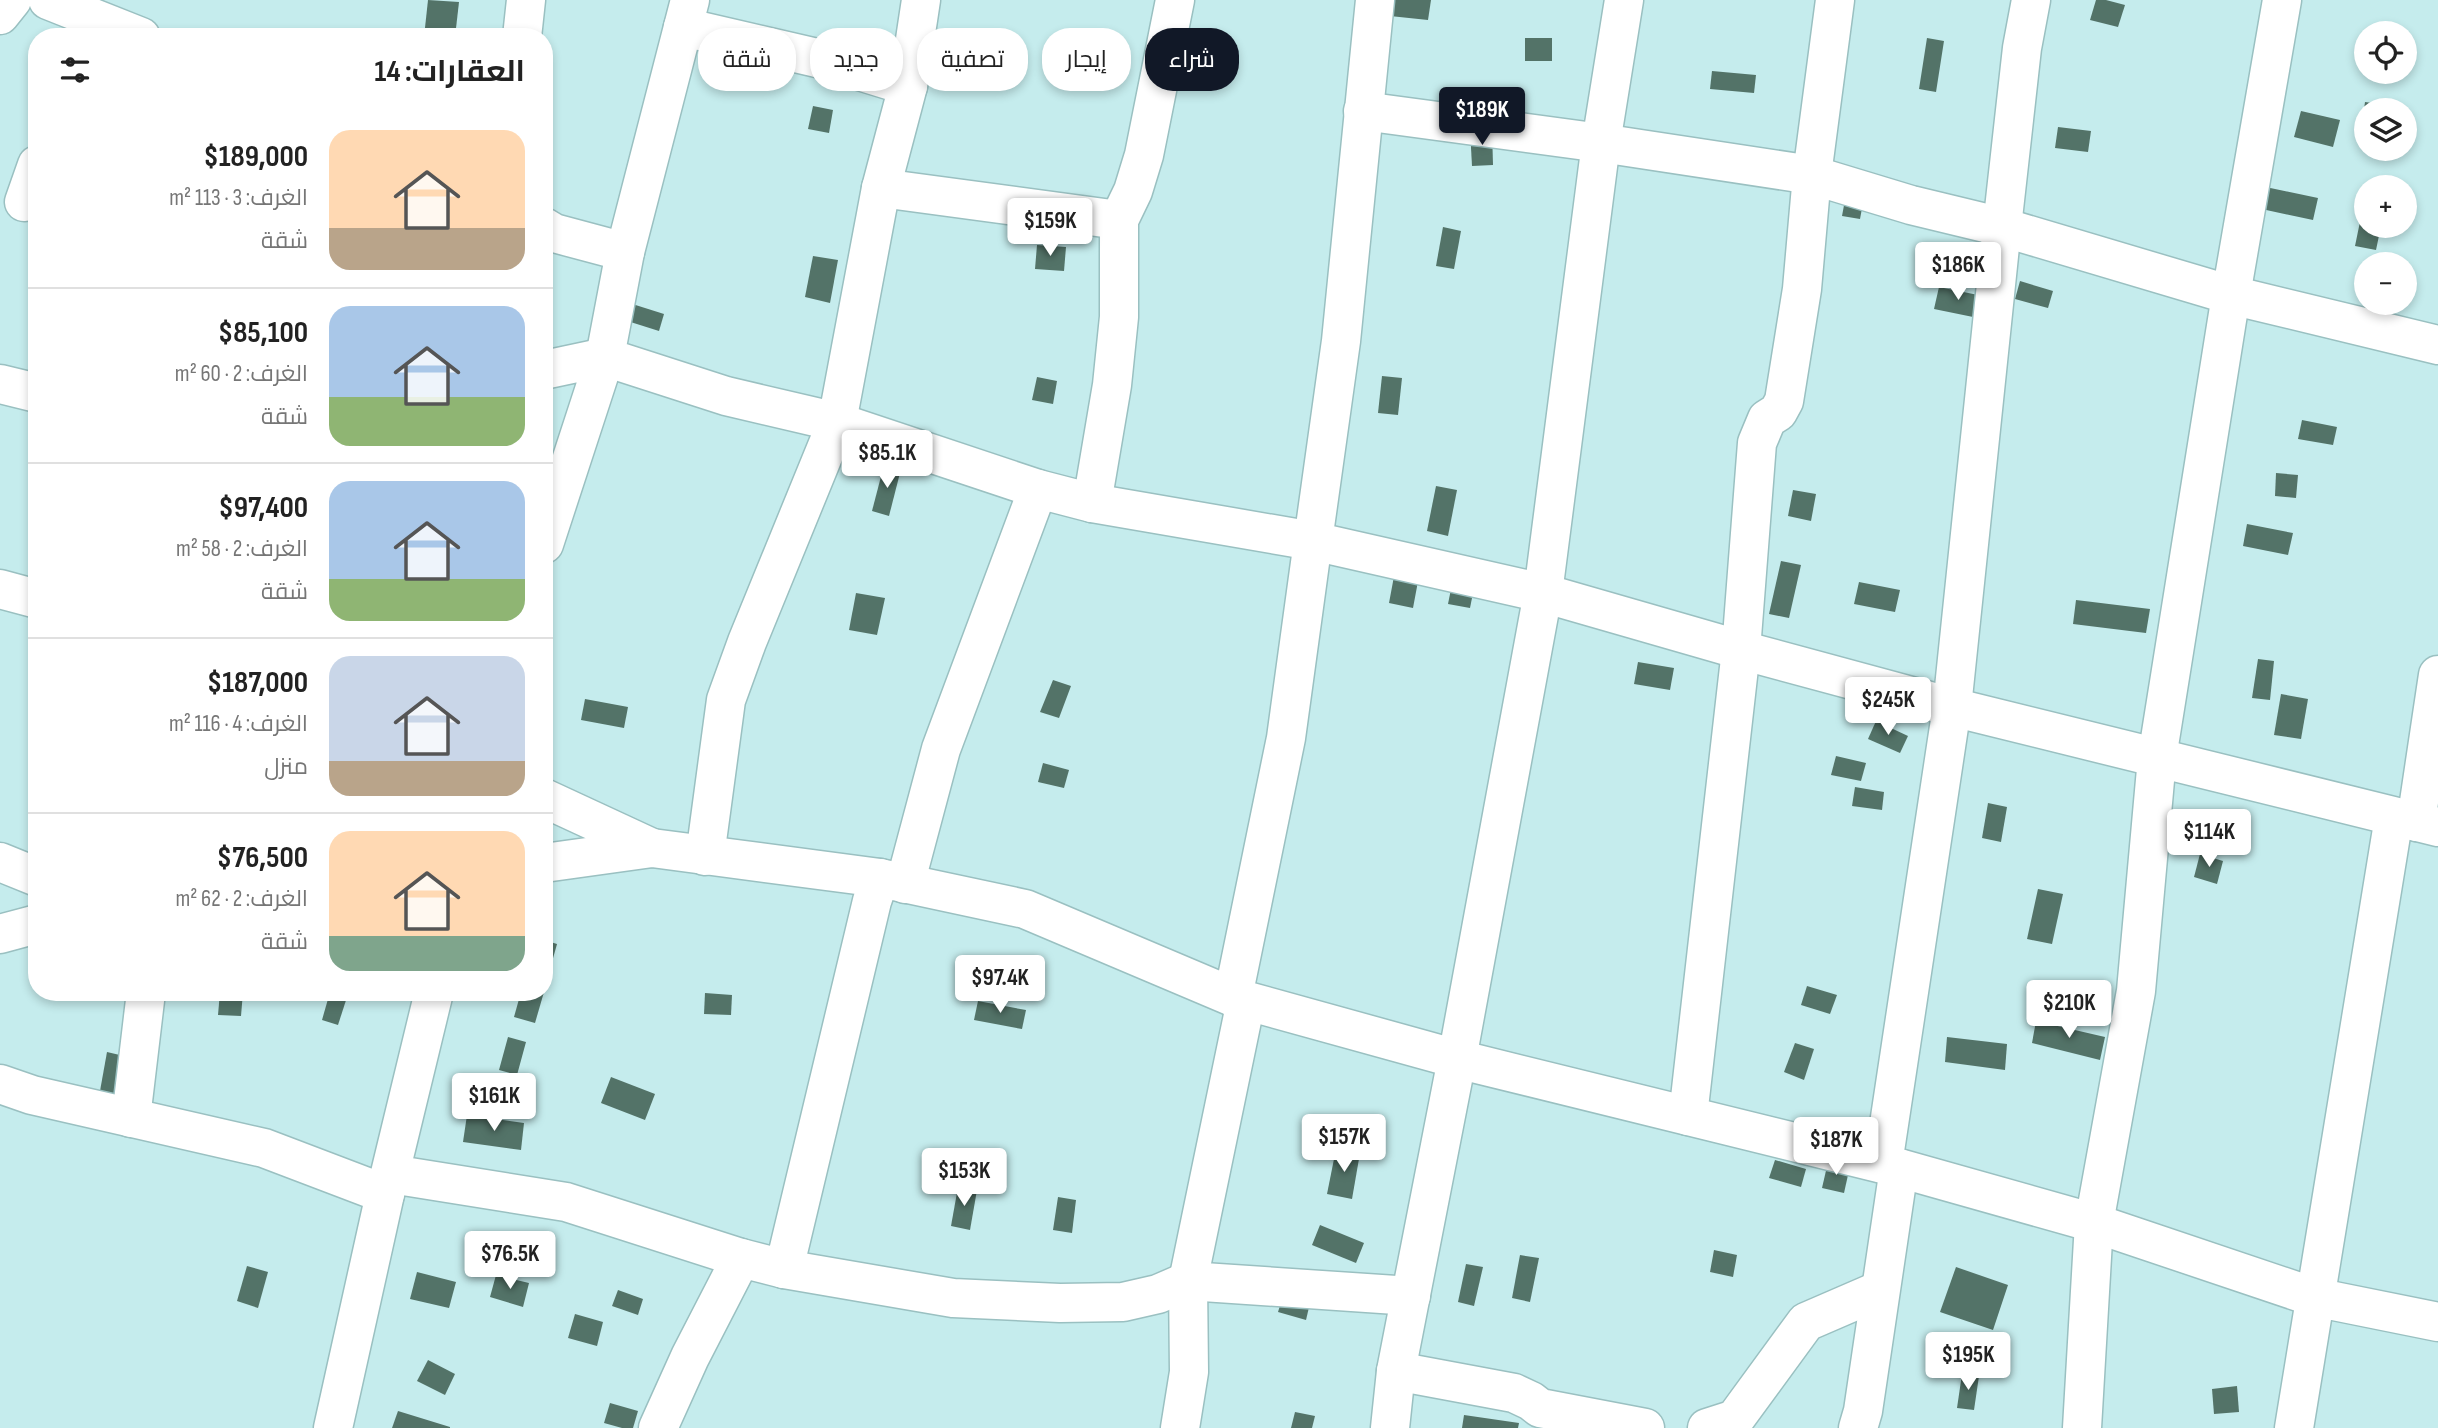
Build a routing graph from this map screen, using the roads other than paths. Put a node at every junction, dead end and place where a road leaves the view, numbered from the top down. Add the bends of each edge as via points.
1 (12, 0) edge
2 (48, 0) edge
3 (526, 0) edge
4 (921, 0) edge
5 (1175, 0) edge
6 (1375, 0) edge
7 (1624, 0) edge
8 (1835, 0) edge
9 (2031, 0) edge
10 (2282, 0) edge
11 (687, 13) edge
12 (0, 15) edge
13 (89, 17) edge
14 (118, 28) edge
15 (523, 28) edge
16 (908, 86) junction
17 (1363, 111) junction
18 (1601, 143) junction
19 (1812, 175) junction
20 (28, 185) edge
21 (881, 188) junction
22 (20, 203) edge
23 (1119, 220) junction
24 (2002, 227) junction
25 (553, 232) edge
26 (625, 252) junction
27 (2231, 295) junction
28 (2438, 345) edge
29 (605, 357) junction
30 (553, 368) edge
31 (0, 384) edge
32 (28, 391) edge
33 (837, 422) junction
34 (1038, 489) junction
35 (1092, 503) junction
36 (553, 516) edge
37 (1314, 541) junction
38 (0, 589) edge
39 (1543, 593) junction
40 (28, 597) edge
41 (1741, 650) junction
42 (2438, 674) edge
43 (1952, 707) junction
44 (2157, 758) junction
45 (553, 802) edge
46 (2416, 822) edge
47 (652, 848) junction
48 (705, 856) junction
49 (0, 862) edge
50 (553, 862) edge
51 (28, 873) edge
52 (893, 881) junction
53 (28, 926) edge
54 (0, 934) edge
55 (1240, 999) junction
56 (145, 1001) edge
57 (432, 1001) edge
58 (1457, 1059) junction
59 (0, 1083) edge
60 (1688, 1116) junction
61 (131, 1118) junction
62 (1891, 1166) junction
63 (388, 1184) junction
64 (2094, 1223) junction
65 (741, 1258) junction
66 (783, 1269) junction
67 (1188, 1281) junction
68 (1880, 1290) junction
69 (1411, 1296) junction
70 (2314, 1297) junction
71 (2438, 1322) edge
72 (1395, 1371) junction
73 (1539, 1418) edge
74 (333, 1428) edge
75 (657, 1428) edge
76 (1180, 1428) edge
77 (1390, 1428) edge
78 (1645, 1428) edge
79 (1707, 1428) edge
80 (1858, 1428) edge
81 (2081, 1428) edge
82 (2294, 1428) edge

1 - 12 street
2 - 13 street
3 - 15 street
4 - 16 street
5 - 23 street via 1144,155
6 - 17 street
7 - 18 street
8 - 19 street
9 - 24 street
10 - 27 street
11 - 16 street
11 - 26 street
13 - 14 street
16 - 21 street
17 - 18 street
17 - 37 street via 1341,341
18 - 19 street
18 - 39 street
19 - 24 street
19 - 41 street via 1802,289 1784,401 1767,419 1757,443
20 - 22 street
21 - 23 street
21 - 33 street
23 - 35 street via 1119,317
24 - 27 street
24 - 43 street
25 - 26 street
26 - 29 street
27 - 28 street
27 - 44 street
29 - 30 street
29 - 33 street via 726,396
29 - 36 street
31 - 32 street
33 - 34 street
33 - 48 street via 726,700
34 - 35 street
34 - 52 street
35 - 37 street
37 - 39 street
37 - 55 street via 1286,738
38 - 40 street
39 - 41 street
39 - 58 street
41 - 43 street
41 - 60 street
42 - 46 street
43 - 44 street
43 - 62 street
44 - 46 street
44 - 64 street via 2136,991
45 - 47 street
46 - 70 street
47 - 48 street
47 - 50 street
48 - 52 street
49 - 51 street
52 - 55 street via 1025,909
52 - 66 street via 869,914
53 - 54 street
55 - 58 street
55 - 67 street
56 - 61 street
57 - 63 street
58 - 60 street
58 - 69 street
59 - 61 street
60 - 62 street
61 - 63 street via 264,1148
62 - 64 street
62 - 68 street
63 - 65 street via 566,1202
63 - 74 street
64 - 70 street
64 - 81 street
65 - 66 street
65 - 75 street
66 - 67 street via 953,1298 1060,1303 1123,1302
67 - 69 street
67 - 76 street via 1189,1372
68 - 79 street via 1806,1322 1735,1419
68 - 80 street
69 - 72 street
70 - 71 street
70 - 82 street
72 - 73 street via 1514,1393 1531,1401
72 - 77 street
73 - 78 street

